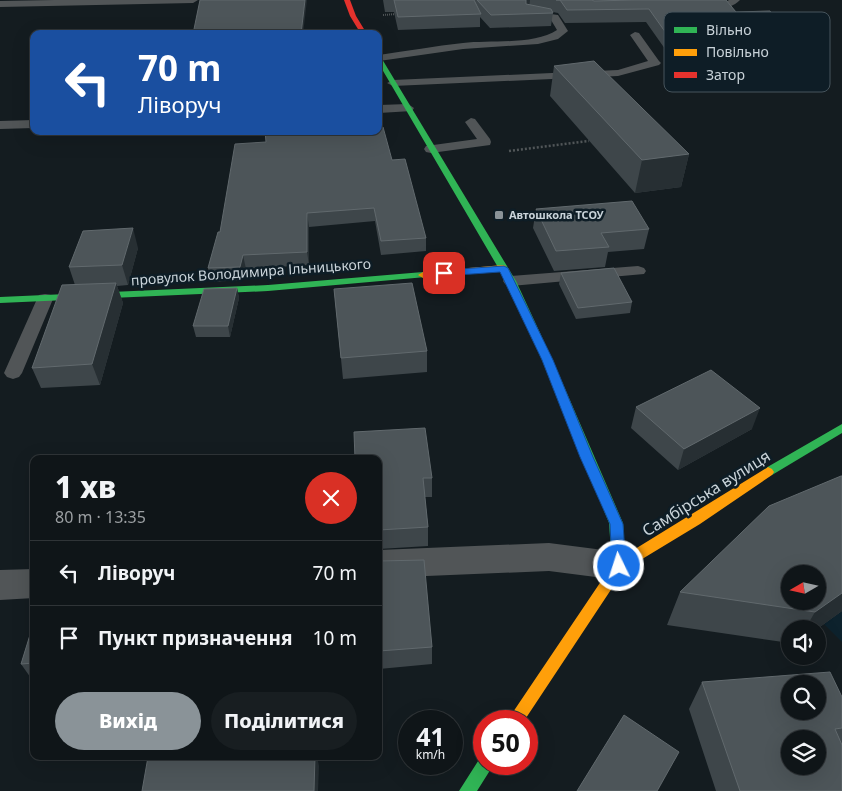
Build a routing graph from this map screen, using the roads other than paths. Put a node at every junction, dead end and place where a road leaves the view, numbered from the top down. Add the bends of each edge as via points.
1 (193, 0) edge
2 (347, 0) edge
3 (736, 0) edge
4 (0, 4) edge
5 (690, 6) edge
6 (529, 14) edge
7 (362, 30) edge
8 (635, 35) dead end
9 (382, 59) edge
10 (382, 64) edge
11 (590, 74) junction
12 (393, 83) junction
13 (603, 86) edge
14 (408, 108) junction
15 (382, 110) edge
16 (471, 122) dead end
17 (30, 124) edge
18 (0, 125) edge
19 (431, 149) junction
20 (638, 272) dead end
21 (507, 275) junction
22 (45, 299) junction
23 (0, 300) edge
24 (13, 372) dead end
25 (842, 428) edge
26 (382, 564) edge
27 (619, 566) junction
28 (30, 583) edge
29 (0, 585) edge
30 (522, 710) edge
31 (479, 775) edge
32 (468, 791) edge

1 - 4 lane
2 - 7 main road
3 - 5 lane via 730,5
6 - 9 lane via 554,17 563,30 554,37 538,41 455,47
8 - 11 lane via 655,63 618,73
10 - 12 main road
11 - 12 lane
11 - 13 lane
12 - 14 main road
14 - 15 lane
14 - 19 main road
16 - 19 lane via 485,142
17 - 18 lane
19 - 21 main road
20 - 21 lane
21 - 22 main road, провулок Володимира Ільницького
21 - 27 main road via 548,360 616,524
22 - 23 main road, провулок Володимира Ільницького
22 - 24 lane
25 - 27 main road, Самбірська вулиця
26 - 27 street via 549,556
27 - 30 main road, Самбірська вулиця
28 - 29 street
31 - 32 main road

